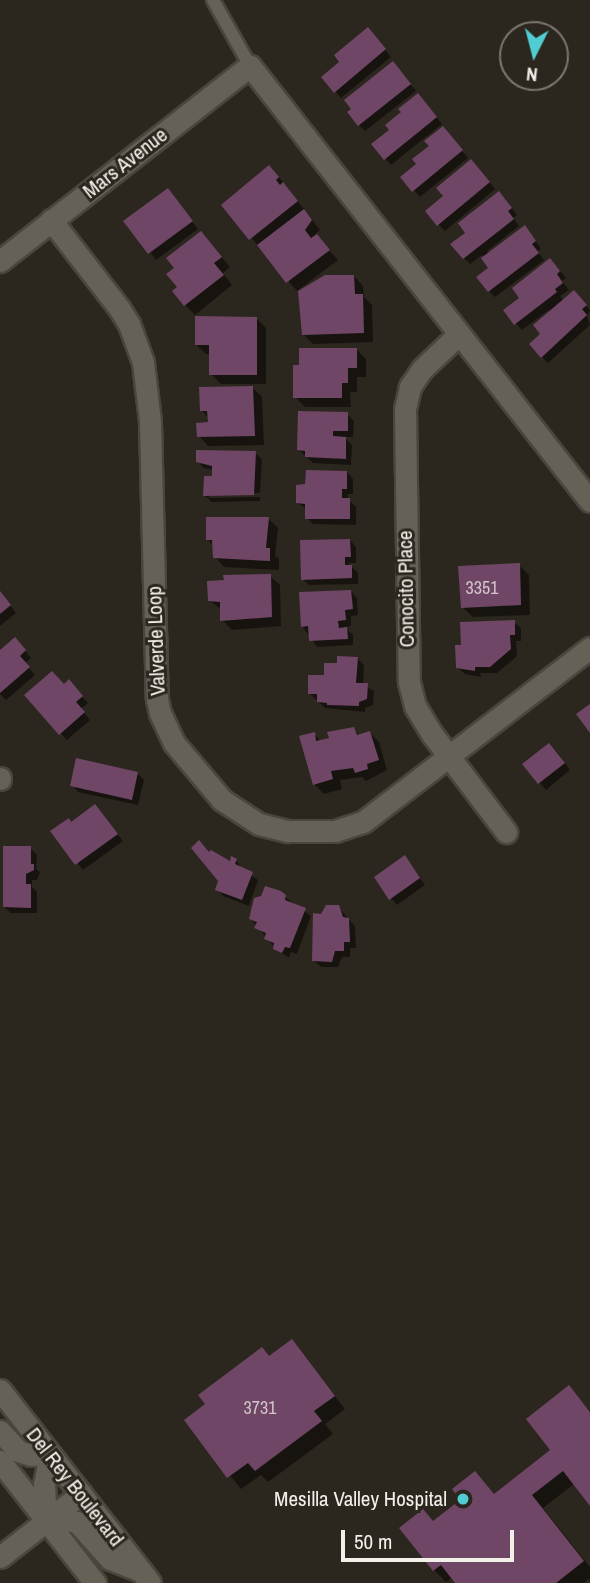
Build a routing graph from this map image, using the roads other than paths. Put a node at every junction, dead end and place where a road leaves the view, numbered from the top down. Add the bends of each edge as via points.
1 (213, 0) edge
2 (250, 66) junction
3 (51, 220) junction
4 (0, 261) edge
5 (458, 334) junction
6 (590, 501) edge
7 (590, 648) edge
8 (447, 757) junction
9 (506, 832) dead end
10 (0, 1390) edge
11 (0, 1431) edge
12 (50, 1454) junction
13 (0, 1461) edge
14 (81, 1494) junction
15 (46, 1520) junction
16 (0, 1557) edge
17 (146, 1577) edge
18 (95, 1583) edge

1 - 2 lane
2 - 3 street, Mars Avenue
2 - 5 street
3 - 4 street, Mars Avenue
3 - 8 street, Valverde Loop via 119,307 143,362 150,422 157,699 166,729 186,759 222,800 247,818 303,833 335,831 363,822
5 - 6 street
5 - 8 street, Conocito Place via 415,377 403,421 409,682 419,713
7 - 8 street, Valverde Loop
8 - 9 street, Conocito Place
10 - 12 street, Del Rey Boulevard
11 - 12 street via 18,1451
12 - 14 street, Del Rey Boulevard
12 - 15 street via 44,1485
13 - 15 street, Del Rey Boulevard
14 - 15 street
14 - 17 street, Del Rey Boulevard
15 - 16 street
15 - 17 street via 77,1522 110,1559
15 - 18 street, Del Rey Boulevard

